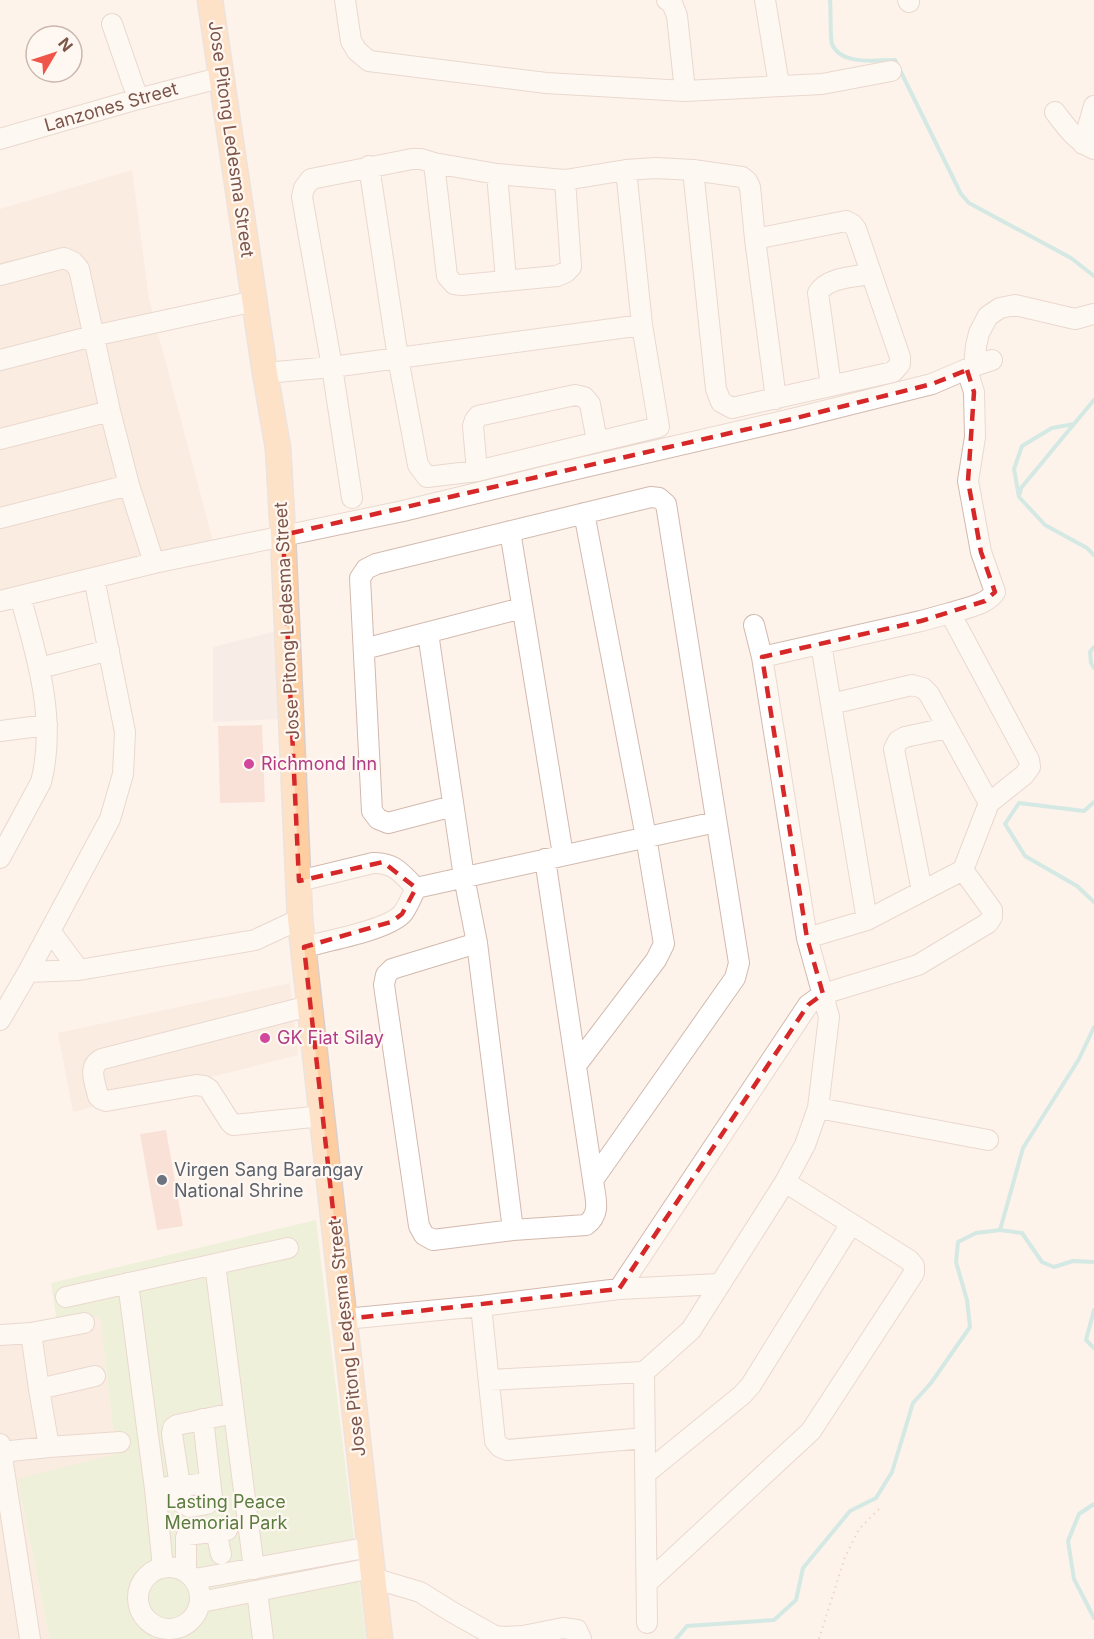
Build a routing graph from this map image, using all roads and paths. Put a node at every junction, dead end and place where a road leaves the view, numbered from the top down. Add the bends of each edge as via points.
1 (210, 0) edge
2 (345, 0) edge
3 (668, 0) edge
4 (765, 0) edge
5 (112, 24) dead end
6 (891, 71) dead end
7 (223, 77) junction
8 (779, 85) junction
9 (685, 91) junction
10 (138, 99) junction
11 (1094, 106) edge
12 (1055, 112) dead end
13 (0, 139) edge
14 (1089, 146) edge
15 (434, 163) junction
16 (369, 166) junction
17 (626, 170) junction
18 (693, 170) junction
19 (497, 174) junction
20 (565, 180) junction
21 (755, 239) junction
22 (871, 274) junction
23 (0, 275) edge
24 (506, 280) junction
25 (255, 301) junction
26 (1094, 314) edge
27 (642, 325) junction
28 (93, 336) junction
29 (398, 358) junction
30 (0, 360) edge
31 (978, 365) junction
32 (332, 367) junction
33 (265, 373) junction
34 (831, 386) junction
35 (776, 399) junction
36 (110, 411) junction
37 (659, 427) junction
38 (0, 439) edge
39 (597, 441) junction
40 (662, 449) junction
41 (477, 471) junction
42 (129, 485) junction
43 (352, 498) dead end
44 (584, 513) junction
45 (0, 518) edge
46 (510, 531) junction
47 (283, 535) junction
48 (154, 563) junction
49 (94, 578) junction
50 (20, 596) junction
51 (0, 601) edge
52 (522, 608) junction
53 (950, 613) junction
54 (754, 625) dead end
55 (428, 633) junction
56 (821, 644) junction
57 (109, 650) junction
58 (364, 650) junction
59 (762, 657) junction
60 (40, 668) junction
61 (831, 704) junction
62 (47, 724) junction
63 (947, 728) junction
64 (0, 731) edge
65 (989, 803) junction
66 (453, 806) junction
67 (716, 822) junction
68 (646, 837) junction
69 (554, 857) junction
70 (0, 858) edge
71 (963, 870) junction
72 (464, 877) junction
73 (299, 881) junction
74 (416, 888) junction
75 (922, 891) junction
76 (300, 919) junction
77 (867, 920) junction
78 (51, 931) junction
79 (807, 938) junction
80 (477, 942) junction
81 (304, 947) junction
82 (80, 970) junction
83 (28, 972) junction
84 (823, 994) junction
85 (309, 1006) junction
86 (0, 1018) edge
87 (577, 1064) junction
88 (818, 1108) junction
89 (323, 1116) junction
90 (988, 1140) dead end
91 (593, 1180) junction
92 (785, 1182) junction
93 (851, 1224) junction
94 (513, 1230) junction
95 (288, 1248) dead end
96 (215, 1264) junction
97 (128, 1283) junction
98 (719, 1284) junction
99 (619, 1289) junction
100 (66, 1297) dead end
101 (481, 1306) junction
102 (345, 1319) junction
103 (84, 1323) dead end
104 (31, 1333) junction
105 (0, 1335) edge
106 (644, 1372) junction
107 (95, 1376) dead end
108 (489, 1380) junction
109 (39, 1389) junction
110 (234, 1413) junction
111 (203, 1419) junction
112 (645, 1438) junction
113 (120, 1442) dead end
114 (49, 1447) junction
115 (1, 1448) edge
116 (645, 1474) junction
117 (180, 1486) junction
118 (155, 1489) junction
119 (881, 1507) dead end
120 (221, 1554) dead end
121 (372, 1565) junction
122 (163, 1567) junction
123 (254, 1569) junction
124 (191, 1575) junction
125 (647, 1583) junction
126 (257, 1591) junction
127 (201, 1602) junction
128 (647, 1623) dead end
129 (169, 1634) edge
130 (30, 1639) edge
131 (263, 1639) edge
132 (380, 1639) edge
133 (581, 1639) edge
134 (819, 1639) edge

1 - 7 main road, Jose Pitong Ledesma Street
2 - 9 street via 351,41 369,61 546,83
3 - 9 street via 678,16
4 - 8 street
5 - 10 street
6 - 8 street via 822,84
7 - 10 street, Lanzones Street
7 - 25 main road, Jose Pitong Ledesma Street
8 - 9 street
10 - 13 street, Lanzones Street
11 - 14 street
12 - 14 street via 1074,136
15 - 16 street via 412,159
15 - 19 street
15 - 24 street via 447,276 454,284 462,285
16 - 29 street
16 - 32 street via 312,179 302,197
17 - 18 street
17 - 20 street
17 - 27 street
18 - 21 street via 747,181
18 - 35 street via 716,389 721,402 732,408
19 - 20 street
19 - 24 street
20 - 24 street via 571,267 557,276
21 - 22 street via 846,221 856,229
21 - 35 street
22 - 34 street via 829,282 818,293
22 - 34 street via 900,364 893,372
23 - 28 street via 64,258 73,262 79,269
25 - 28 street
25 - 33 main road, Jose Pitong Ledesma Street
26 - 31 street via 1075,318 1015,305 1000,308 988,316 979,333
27 - 29 street
27 - 37 street
28 - 30 street
28 - 36 street
29 - 32 street
29 - 41 street via 422,472 427,477
31 - 40 street via 932,384
31 - 53 street via 975,437 968,481 981,552 995,592 986,601
32 - 33 street
32 - 43 street
33 - 47 main road, Jose Pitong Ledesma Street via 278,448
34 - 35 street
36 - 38 street
36 - 42 street
37 - 39 street
37 - 40 street
39 - 41 street
39 - 41 street via 590,404 575,395 478,416 473,426
40 - 47 street via 403,511
42 - 45 street
42 - 48 street
44 - 46 street
44 - 67 street via 651,497 666,504
44 - 68 street
46 - 52 street
46 - 58 street via 366,569 360,578
47 - 48 street
47 - 73 main road, Jose Pitong Ledesma Street
48 - 49 street
49 - 50 street
49 - 57 street
50 - 51 street
50 - 60 street
52 - 55 street
52 - 69 street
53 - 56 street
53 - 65 street via 1029,760 1030,767 1024,775
54 - 59 street
55 - 58 street
55 - 66 street
56 - 59 street
56 - 61 street
57 - 60 street
57 - 78 street via 125,732 123,774 110,819
58 - 66 street via 372,811 388,823
59 - 79 street
60 - 62 street
61 - 63 street via 912,685 929,694
61 - 77 street
62 - 64 street
62 - 70 street via 41,782
63 - 65 street
63 - 75 street via 905,737 894,749
65 - 71 street
66 - 72 street
67 - 68 street
67 - 91 street via 739,963 735,978
68 - 69 street
68 - 87 street via 664,944
69 - 72 street
69 - 87 street
71 - 75 street
71 - 84 street via 992,909 988,922 918,965
72 - 74 street
72 - 80 street
73 - 74 street via 383,862 393,866
73 - 76 main road, Jose Pitong Ledesma Street
74 - 81 street via 402,914 391,922
75 - 77 street
76 - 81 main road, Jose Pitong Ledesma Street
76 - 82 street via 255,940
77 - 79 street
78 - 82 street
78 - 83 street
79 - 84 street
80 - 94 street
80 - 94 street via 392,969 384,985 419,1226 433,1240
81 - 85 main road, Jose Pitong Ledesma Street
82 - 83 street
83 - 86 street
84 - 88 street via 829,1017
84 - 99 street via 808,1005
85 - 89 main road, Jose Pitong Ledesma Street
85 - 89 street via 102,1059 92,1069 98,1096 106,1101 196,1085 209,1089 233,1125
87 - 91 street
88 - 90 street
88 - 92 street
89 - 102 main road, Jose Pitong Ledesma Street
91 - 94 street via 596,1213 586,1225
92 - 93 street
92 - 98 street
93 - 116 street via 751,1385
93 - 125 street via 909,1260 914,1273 811,1431
95 - 96 street
96 - 97 street
96 - 110 street
97 - 100 street
97 - 118 street
98 - 99 street
98 - 106 street via 691,1330
99 - 101 street
101 - 102 street
101 - 108 street
102 - 121 main road, Jose Pitong Ledesma Street
103 - 104 street
104 - 105 street
104 - 109 street
106 - 108 street
106 - 112 street
107 - 109 street
108 - 112 street via 495,1441 507,1450
109 - 114 street
110 - 111 street
110 - 123 street
111 - 117 street via 173,1428
111 - 117 street via 210,1483
112 - 116 street
113 - 114 street
114 - 115 street
115 - 130 street
116 - 125 street
117 - 118 street
118 - 122 street
119 - 134 path via 859,1529 845,1557
120 - 124 street via 222,1531 187,1535
121 - 123 street
121 - 126 street
121 - 132 main road, Jose Pitong Ledesma Street
121 - 133 street via 495,1636 523,1636 563,1628 577,1630
122 - 124 street via 175,1567
122 - 129 street via 144,1579 138,1602 148,1621
123 - 124 street
124 - 127 street
125 - 128 street
126 - 127 street
126 - 131 street
127 - 129 street via 190,1623

